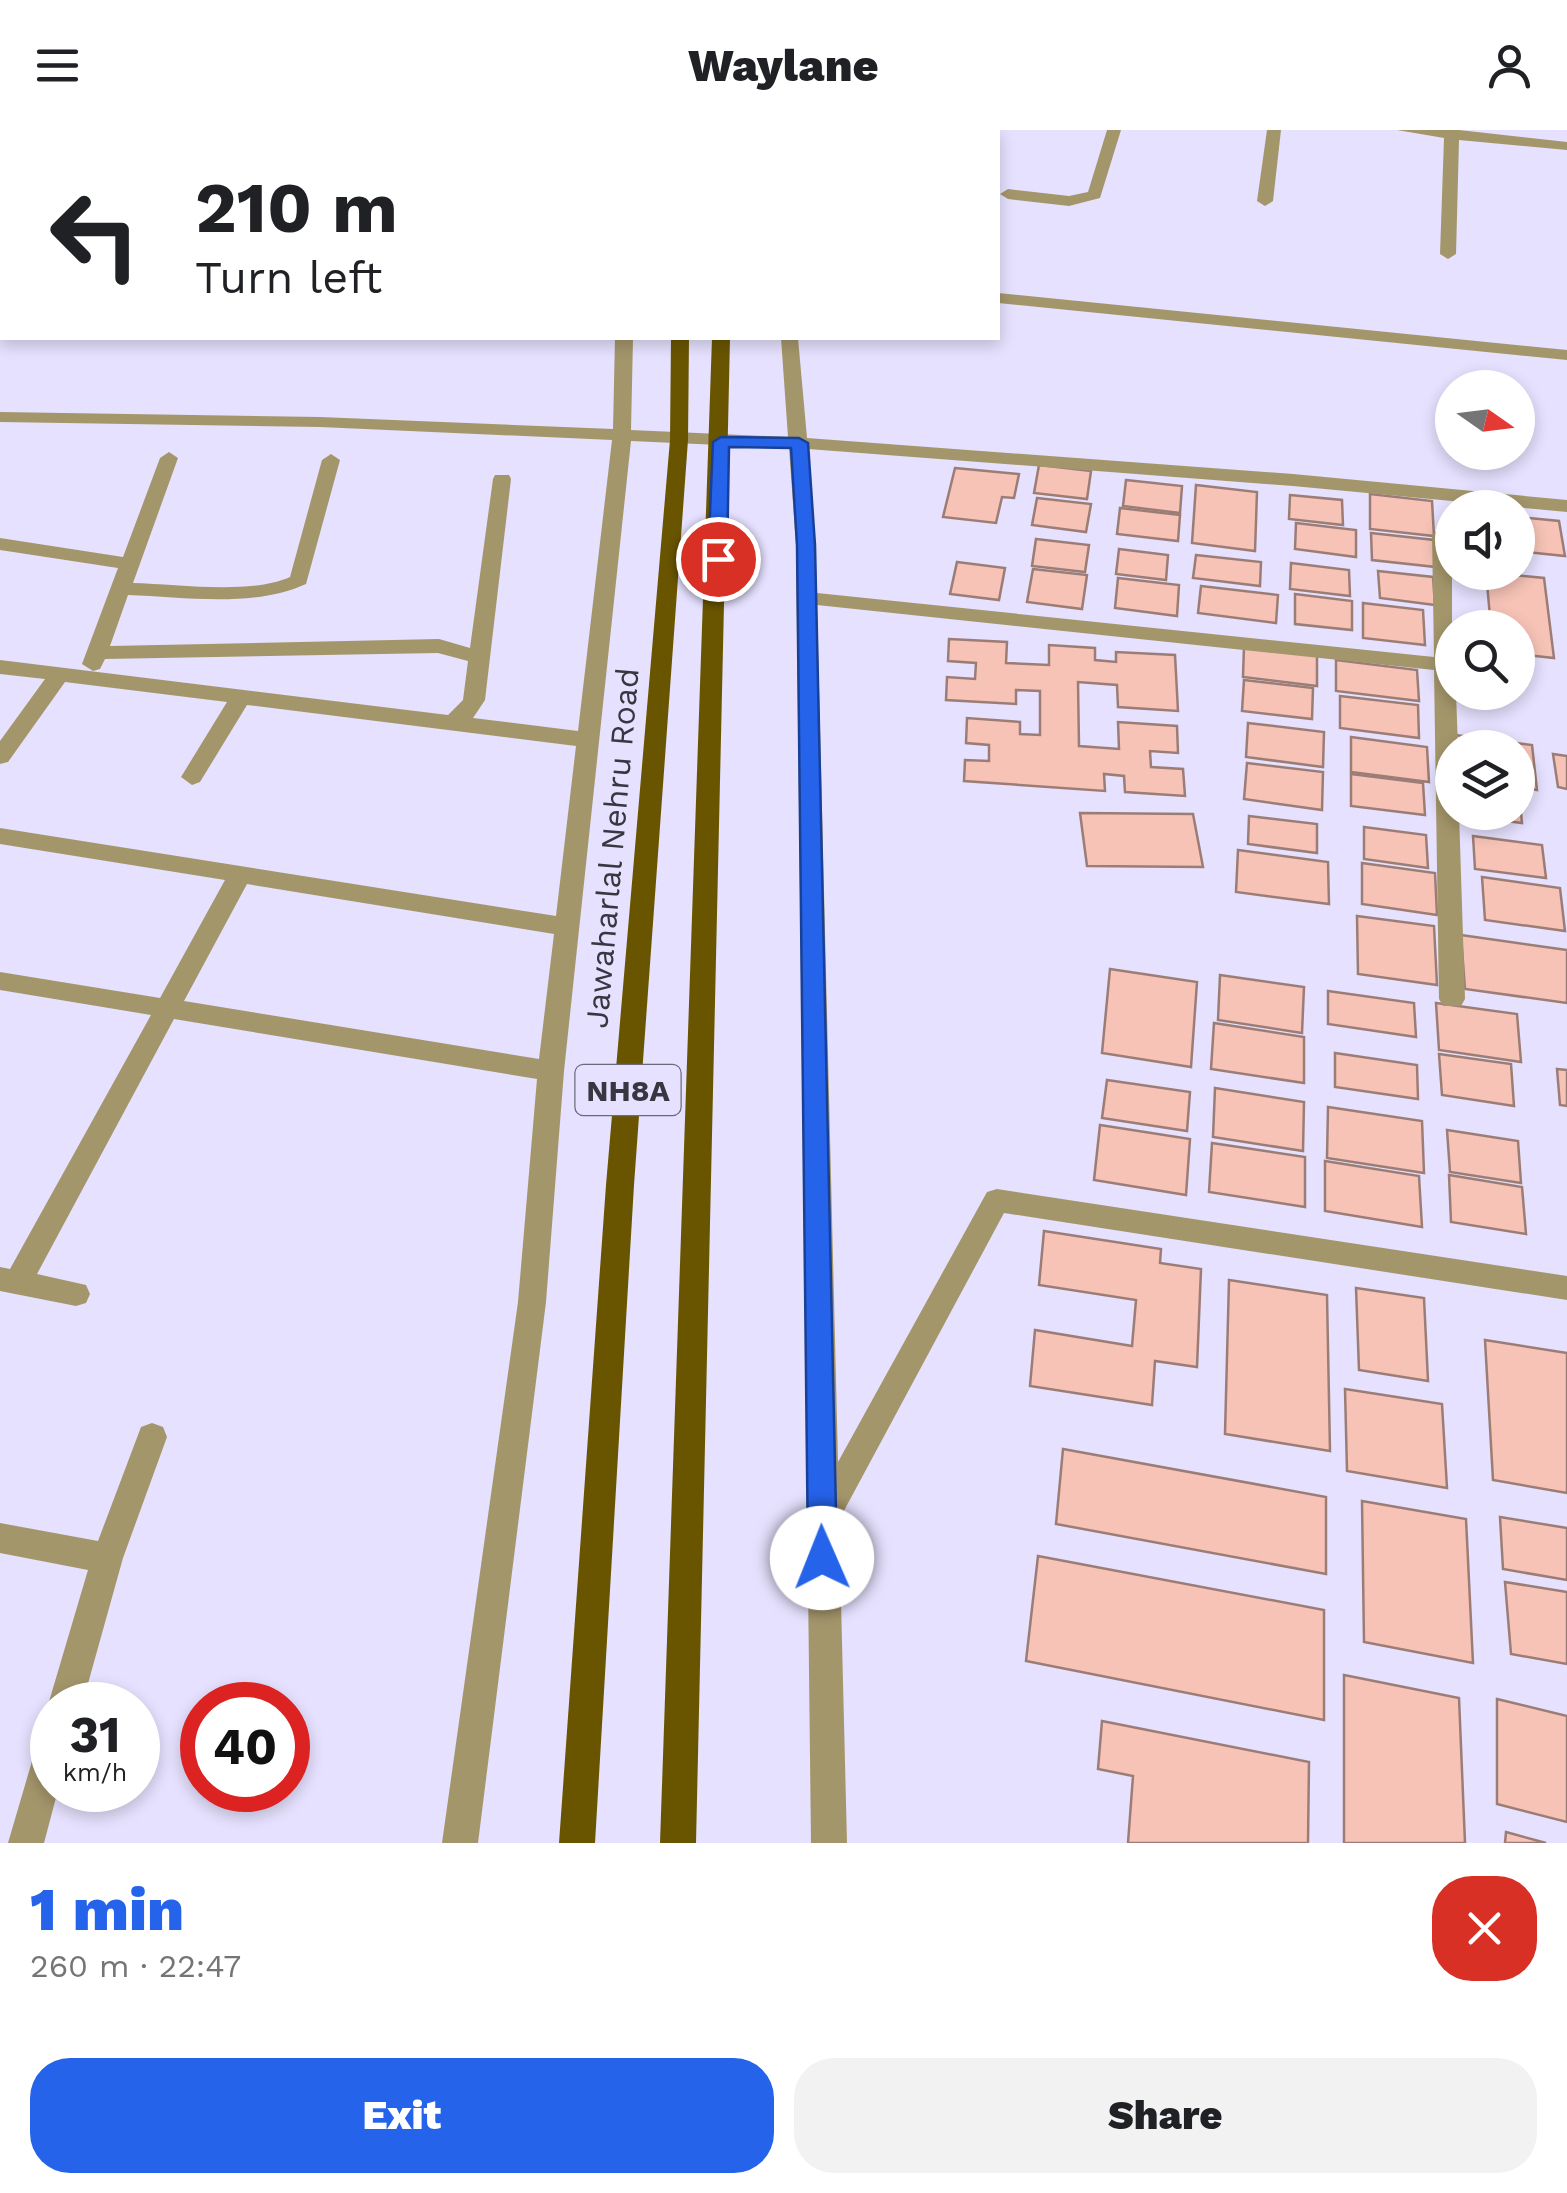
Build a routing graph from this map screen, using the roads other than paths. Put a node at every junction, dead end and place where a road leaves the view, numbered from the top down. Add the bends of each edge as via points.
1 (1114, 130) edge
2 (1274, 130) edge
3 (1404, 130) edge
4 (1452, 132) edge
5 (1567, 146) edge
6 (1008, 194) dead end
7 (1265, 201) dead end
8 (1448, 254) dead end
9 (1000, 298) edge
10 (624, 340) edge
11 (680, 340) edge
12 (721, 340) edge
13 (790, 340) edge
14 (1567, 355) edge
15 (0, 418) edge
16 (622, 437) junction
17 (679, 440) junction
18 (721, 442) junction
19 (799, 443) junction
20 (169, 458) dead end
21 (331, 460) dead end
22 (502, 478) dead end
23 (1567, 506) edge
24 (0, 544) edge
25 (130, 564) junction
26 (121, 589) junction
27 (807, 598) junction
28 (97, 653) junction
29 (477, 657) junction
30 (1435, 664) edge
31 (0, 667) edge
32 (59, 675) junction
33 (88, 679) junction
34 (240, 698) junction
35 (1448, 710) edge
36 (452, 724) junction
37 (588, 740) junction
38 (0, 757) edge
39 (192, 778) dead end
40 (0, 836) edge
41 (240, 875) junction
42 (568, 927) junction
43 (0, 981) edge
44 (1452, 999) dead end
45 (169, 1009) junction
46 (551, 1071) junction
47 (9, 1281) edge
48 (1567, 1288) edge
49 (76, 1294) dead end
50 (152, 1437) dead end
51 (822, 1522) junction
52 (0, 1538) edge
53 (107, 1558) junction
54 (72, 1682) edge
55 (35, 1812) edge
56 (26, 1843) edge
57 (460, 1843) edge
58 (577, 1843) edge
59 (678, 1843) edge
60 (828, 1843) edge

1 - 6 street via 1095,195 1070,201
2 - 7 street
3 - 4 street
4 - 5 street
4 - 8 street
9 - 14 street
10 - 16 street
11 - 17 main road, Jawaharlal Nehru Road / NH8A
12 - 18 main road, NH8A
13 - 19 street
15 - 16 street via 320,422
16 - 17 street
16 - 37 street
17 - 18 street
17 - 58 main road, Jawaharlal Nehru Road / NH8A
18 - 19 street
18 - 59 main road, NH8A
19 - 23 street
19 - 27 street
20 - 25 street
21 - 26 street via 300,580 293,585
22 - 29 street
24 - 25 street
25 - 26 street
26 - 28 street
27 - 30 street
27 - 51 street
28 - 29 street via 439,646
28 - 33 street
29 - 36 street via 474,700
31 - 32 street
32 - 33 street
32 - 38 street
33 - 34 street
34 - 36 street
34 - 39 street
35 - 44 street
36 - 37 street
37 - 42 street
40 - 41 street
41 - 42 street
41 - 45 street
42 - 46 street
43 - 45 street
45 - 46 street
45 - 47 street
46 - 57 street via 532,1302
47 - 49 street
48 - 51 street via 997,1200
50 - 53 street
51 - 60 street
52 - 53 street
53 - 54 street
55 - 56 street

